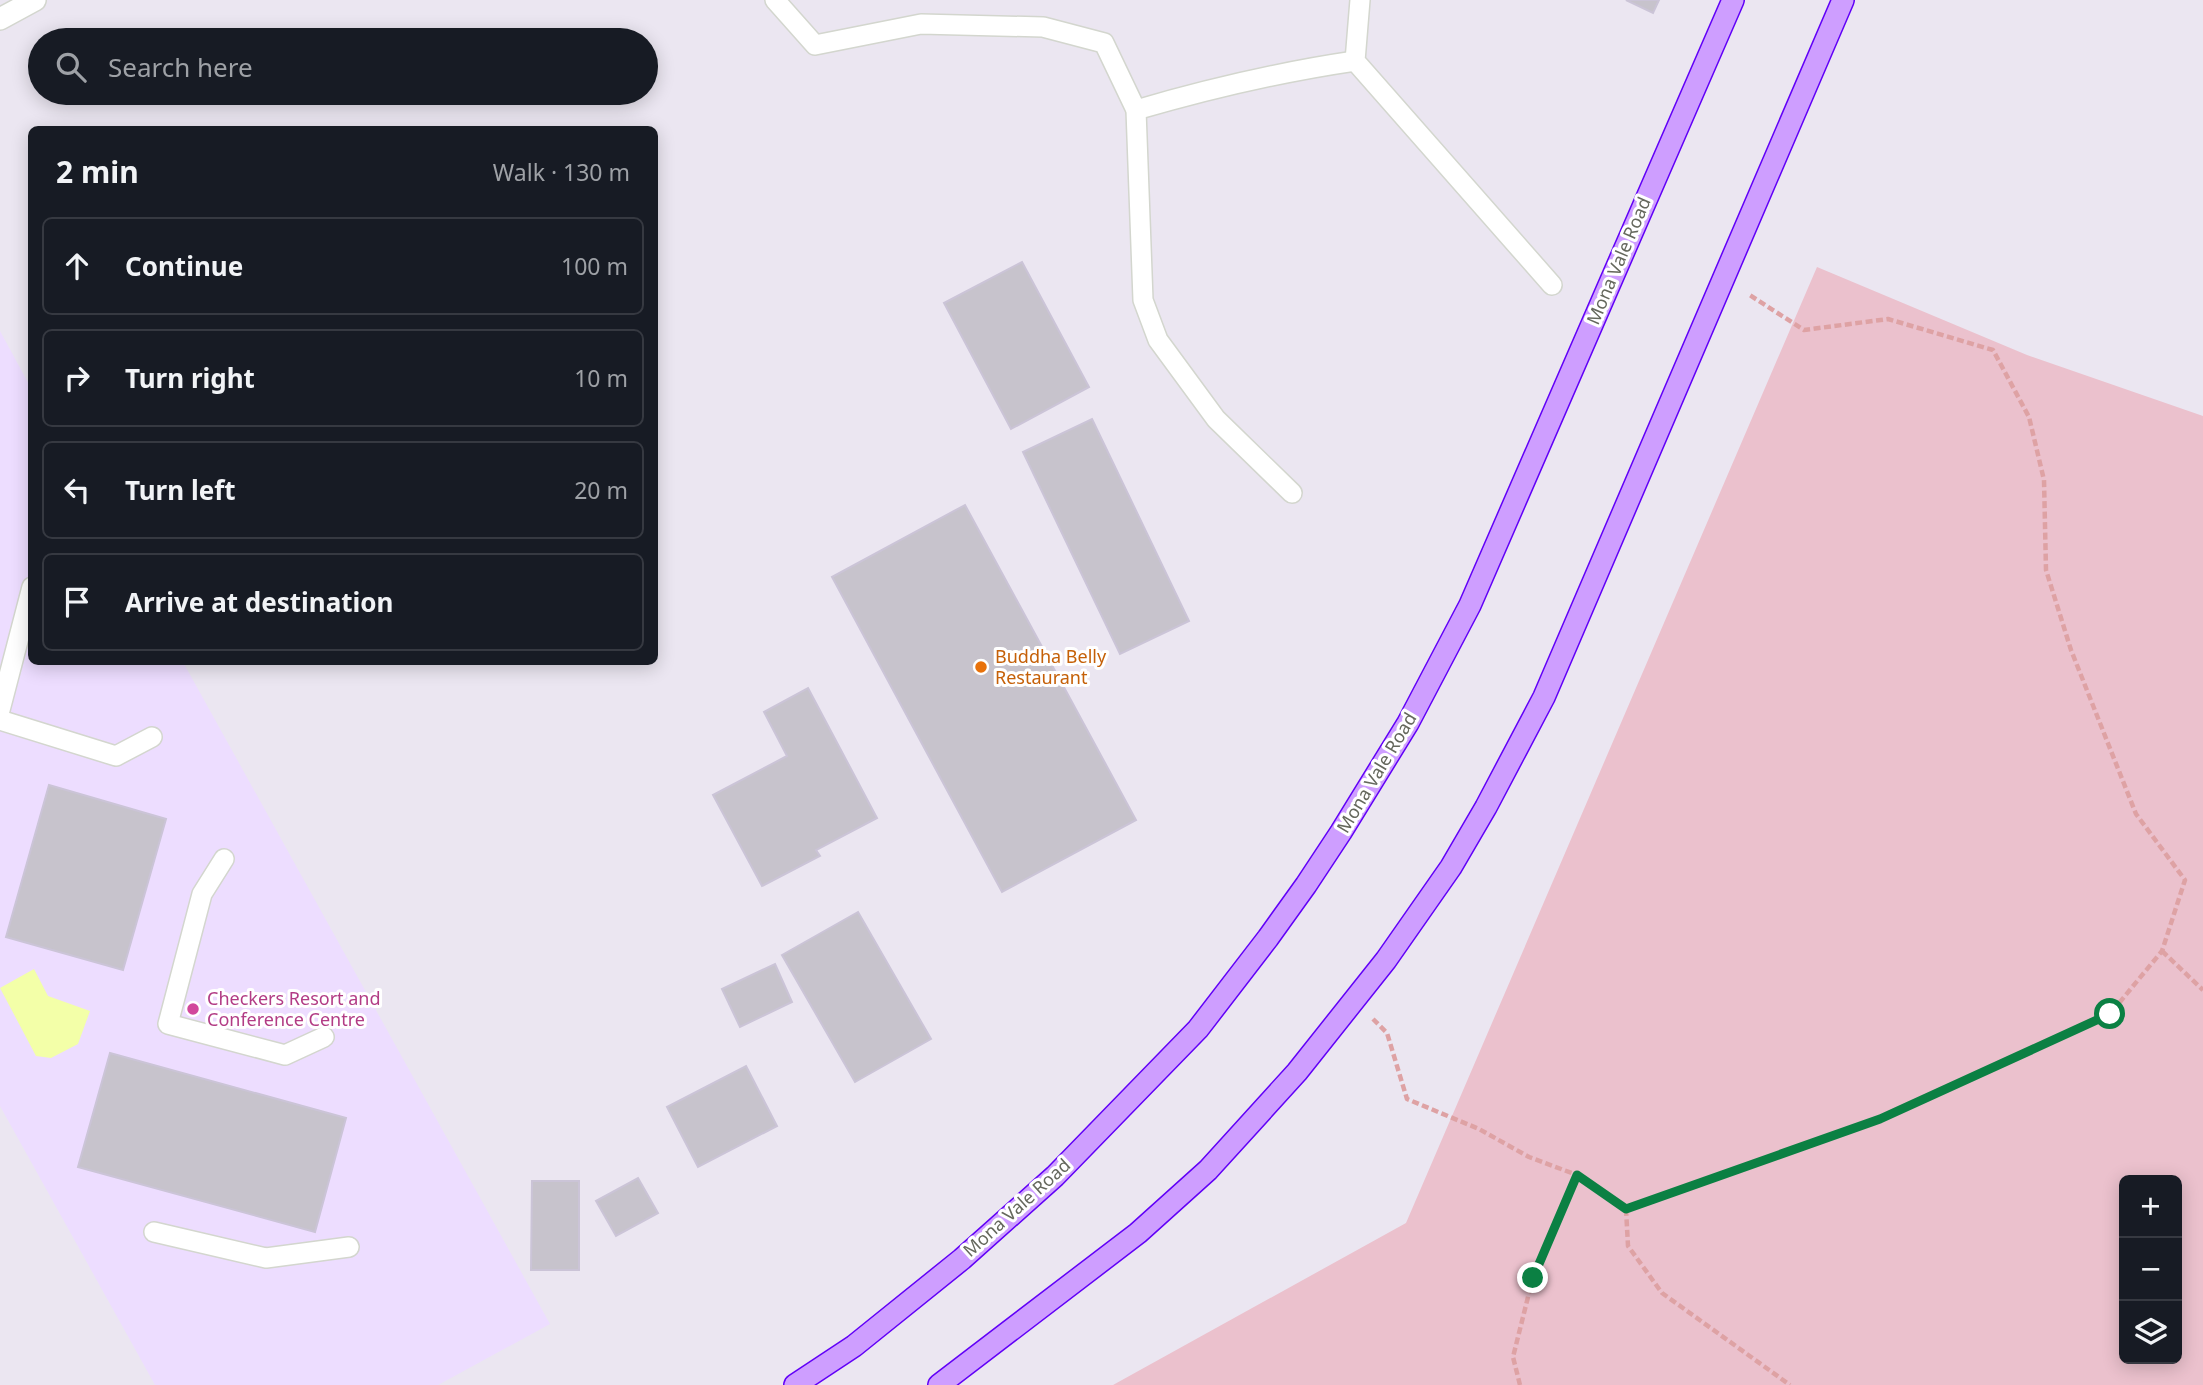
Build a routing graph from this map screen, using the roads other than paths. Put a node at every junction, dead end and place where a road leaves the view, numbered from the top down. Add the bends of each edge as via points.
1 (35, 0) edge
2 (775, 0) edge
3 (1360, 0) edge
4 (1733, 0) edge
5 (1843, 0) edge
6 (0, 19) edge
7 (1355, 61) junction
8 (1136, 110) junction
9 (1552, 285) dead end
10 (1292, 493) dead end
11 (28, 602) edge
12 (0, 710) edge
13 (0, 720) edge
14 (152, 737) dead end
15 (223, 859) dead end
16 (324, 1037) dead end
17 (155, 1232) dead end
18 (349, 1247) dead end
19 (795, 1385) edge
20 (939, 1385) edge

1 - 6 street
2 - 8 lane via 815,45 920,24 1043,27 1104,43
3 - 7 lane
4 - 19 highway, Mona Vale Road via 1469,605 1408,723 1313,874 1198,1029 1055,1176 865,1337
5 - 20 highway via 1544,697 1451,867 1386,960 1297,1072 1208,1170 1138,1233
7 - 8 lane via 1218,86
7 - 9 lane
8 - 10 lane via 1143,300 1158,340 1216,419
11 - 12 lane
13 - 14 lane via 116,756
15 - 16 lane via 202,894 168,1024 285,1055
17 - 18 lane via 266,1258

